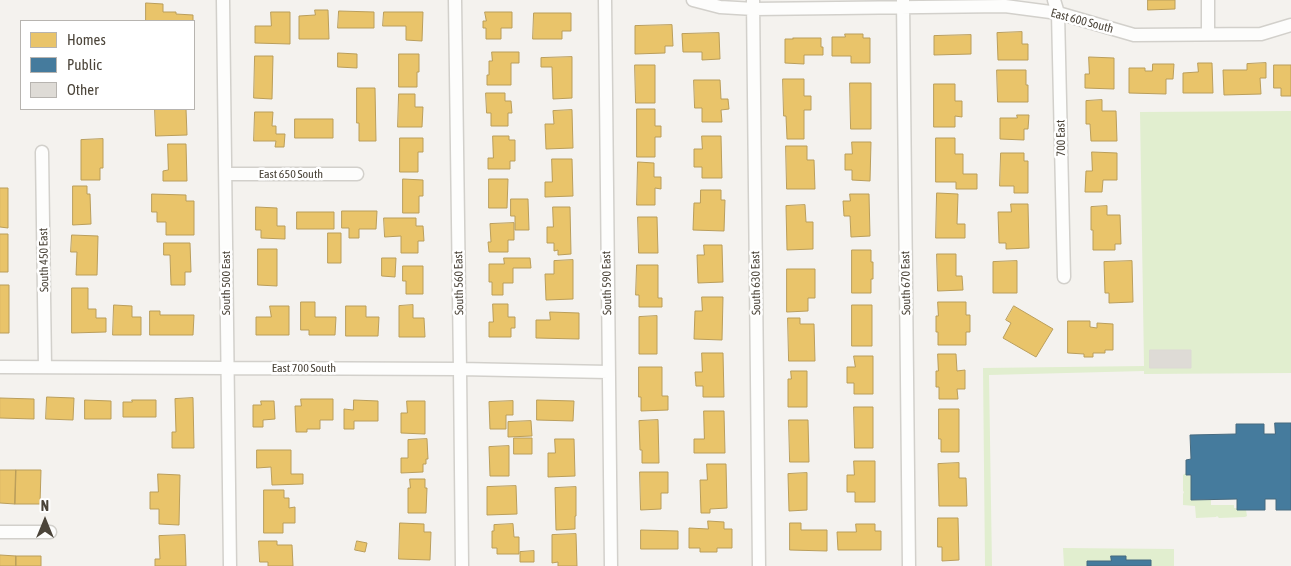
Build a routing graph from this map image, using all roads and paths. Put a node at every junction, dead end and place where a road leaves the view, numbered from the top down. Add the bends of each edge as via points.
1 (223, 0) edge
2 (455, 0) edge
3 (605, 0) edge
4 (693, 0) edge
5 (1054, 0) edge
6 (1208, 0) edge
7 (903, 3) edge
8 (754, 4) edge
9 (1058, 13) junction
10 (1291, 25) edge
11 (1208, 34) junction
12 (42, 152) dead end
13 (226, 174) junction
14 (357, 174) dead end
15 (1064, 277) dead end
16 (0, 367) edge
17 (45, 367) junction
18 (227, 368) junction
19 (460, 369) junction
20 (608, 372) junction
21 (0, 532) edge
22 (50, 532) dead end
23 (230, 566) edge
24 (462, 566) edge
25 (611, 566) edge
26 (759, 566) edge
27 (909, 566) edge

1 - 13 street, South 500 East
2 - 19 street, South 560 East
3 - 20 street, South 590 East
4 - 8 street, East 600 South via 720,7
5 - 9 street, 700 East
6 - 11 street
7 - 8 street, East 600 South
7 - 9 street, East 600 South via 1005,6
7 - 27 street, South 670 East
8 - 26 street, South 630 East
9 - 11 street, East 600 South via 1134,35
9 - 15 street, 700 East
10 - 11 street, East 600 South via 1261,34
12 - 17 street, South 450 East
13 - 14 street, East 650 South
13 - 18 street, South 500 East
16 - 17 street, East 700 South
17 - 18 street, East 700 South
18 - 19 street, East 700 South
18 - 23 street, South 500 East
19 - 20 street, East 700 South
19 - 24 street, South 560 East
20 - 25 street, South 590 East
21 - 22 street

